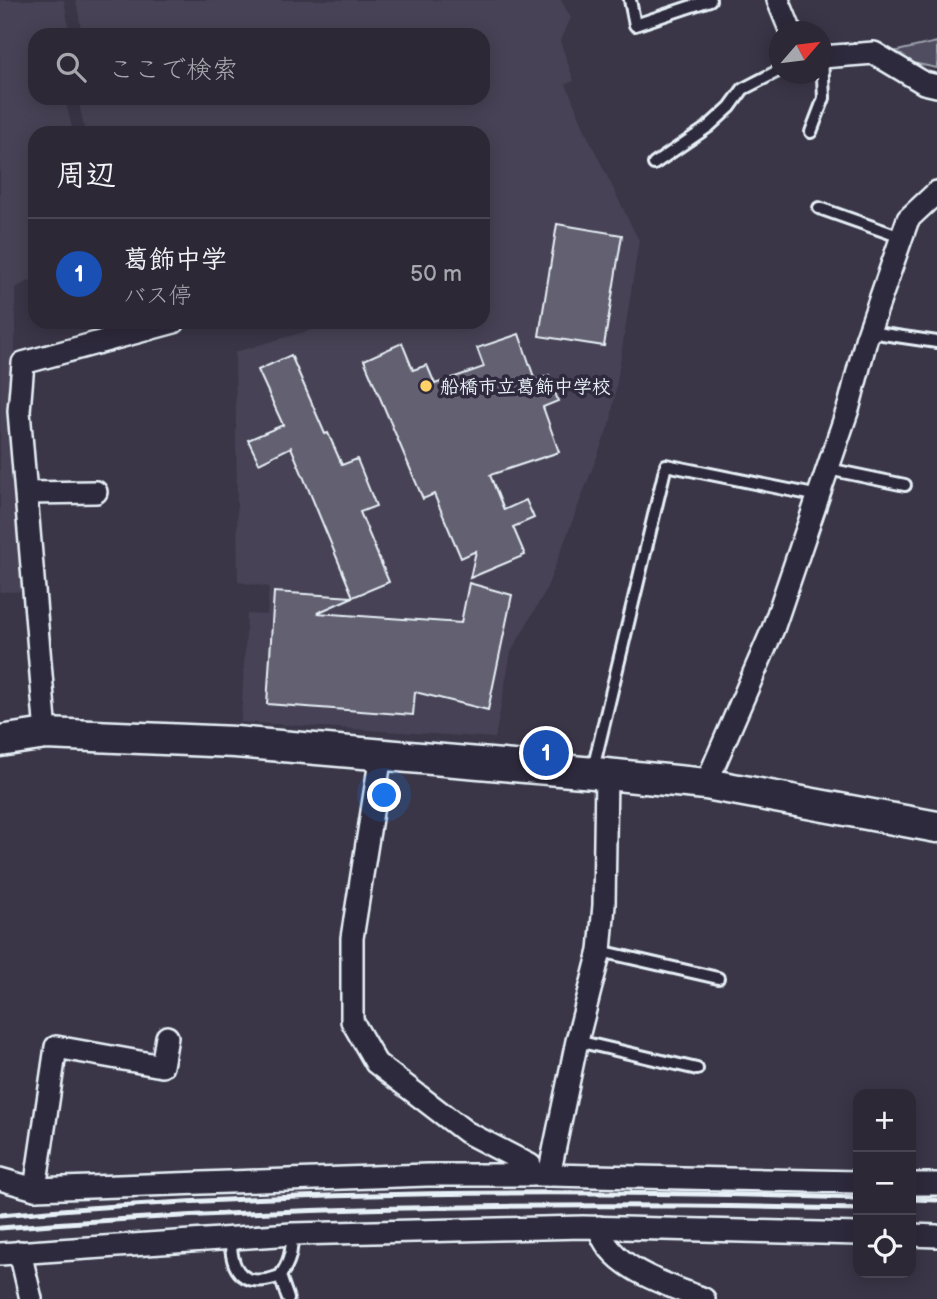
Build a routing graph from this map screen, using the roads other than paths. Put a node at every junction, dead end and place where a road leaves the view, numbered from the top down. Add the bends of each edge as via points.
1 (629, 0) edge
2 (710, 0) edge
3 (778, 0) edge
4 (787, 21) edge
5 (832, 56) edge
6 (769, 75) edge
7 (823, 84) edge
8 (937, 86) edge
9 (811, 132) dead end
10 (654, 164) dead end
11 (937, 192) edge
12 (819, 208) dead end
13 (901, 237) junction
14 (148, 329) edge
15 (869, 332) junction
16 (937, 342) edge
17 (828, 469) junction
18 (905, 485) dead end
19 (96, 492) dead end
20 (27, 493) junction
21 (820, 496) junction
22 (46, 734) junction
23 (0, 741) edge
24 (381, 755) junction
25 (599, 773) junction
26 (706, 784) junction
27 (937, 827) edge
28 (600, 951) junction
29 (718, 978) dead end
30 (167, 1037) dead end
31 (577, 1041) junction
32 (697, 1069) dead end
33 (539, 1175) junction
34 (0, 1179) edge
35 (853, 1182) edge
36 (916, 1184) edge
37 (937, 1184) edge
38 (35, 1189) junction
39 (598, 1227) junction
40 (292, 1234) junction
41 (853, 1234) edge
42 (916, 1235) edge
43 (937, 1236) edge
44 (231, 1238) junction
45 (10, 1253) edge
46 (281, 1276) junction
47 (31, 1299) edge
48 (288, 1299) edge
49 (704, 1299) edge

1 - 2 lane via 635,24
3 - 4 street
5 - 8 street via 874,53
6 - 10 lane via 743,89 708,127
7 - 9 lane via 824,98
11 - 13 street via 908,219
12 - 13 lane
13 - 15 street
14 - 20 street via 23,363 19,411
15 - 16 lane
15 - 17 street
17 - 18 lane
17 - 21 street
19 - 20 street
20 - 22 street
21 - 25 lane via 666,465
21 - 26 street via 773,629
22 - 23 street
22 - 24 street via 235,742
24 - 25 street
24 - 33 street via 352,938 352,1021 376,1063 466,1132 530,1165
25 - 26 street
25 - 28 street via 604,905
26 - 27 street
28 - 29 lane
28 - 31 street
30 - 38 street via 162,1066 56,1047
31 - 32 lane
31 - 33 street
33 - 35 street
33 - 38 street
34 - 38 street
36 - 37 street
39 - 40 street
39 - 41 street
39 - 49 street via 608,1251 618,1258 649,1278
40 - 44 street
40 - 46 lane via 292,1250
42 - 43 street
44 - 45 street
44 - 46 lane via 231,1260 247,1280
45 - 47 street
46 - 48 lane

